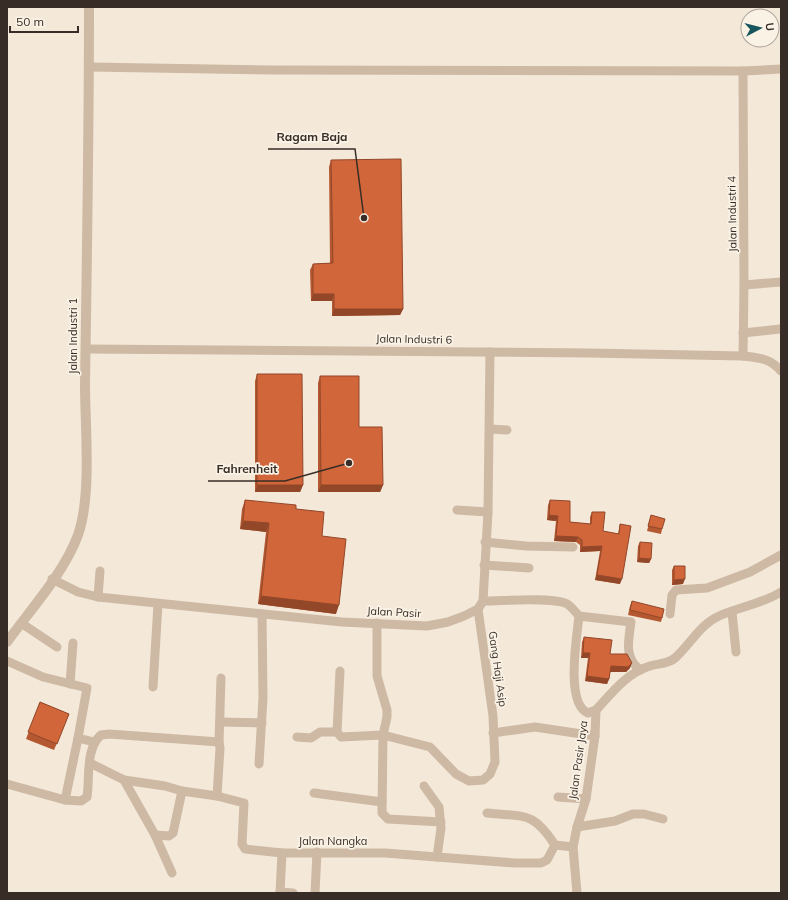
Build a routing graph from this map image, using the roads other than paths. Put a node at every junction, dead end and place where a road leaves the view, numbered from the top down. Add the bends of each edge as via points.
1 (88, 7) edge
2 (89, 67) junction
3 (781, 69) edge
4 (743, 71) junction
5 (781, 282) edge
6 (744, 285) junction
7 (780, 329) dead end
8 (743, 332) junction
9 (86, 349) junction
10 (490, 352) junction
11 (743, 356) junction
12 (781, 371) edge
13 (490, 429) junction
14 (507, 430) dead end
15 (457, 510) dead end
16 (488, 512) junction
17 (486, 542) junction
18 (573, 548) dead end
19 (781, 555) edge
20 (484, 565) junction
21 (529, 568) dead end
22 (100, 571) dead end
23 (52, 579) junction
24 (781, 592) edge
25 (98, 597) junction
26 (158, 604) junction
27 (480, 605) junction
28 (732, 612) junction
29 (262, 614) junction
30 (670, 614) dead end
31 (579, 616) junction
32 (21, 623) junction
33 (377, 623) junction
34 (7, 642) edge
35 (74, 643) dead end
36 (57, 647) dead end
37 (736, 652) dead end
38 (7, 661) edge
39 (641, 670) junction
40 (340, 671) dead end
41 (221, 678) dead end
42 (70, 684) junction
43 (153, 687) dead end
44 (596, 710) junction
45 (220, 722) junction
46 (262, 723) junction
47 (337, 732) junction
48 (493, 733) junction
49 (383, 735) junction
50 (595, 736) junction
51 (78, 738) junction
52 (296, 738) dead end
53 (94, 742) junction
54 (219, 742) junction
55 (90, 763) junction
56 (259, 764) dead end
57 (124, 780) junction
58 (7, 784) edge
59 (424, 786) dead end
60 (182, 791) junction
61 (314, 793) dead end
62 (217, 796) junction
63 (558, 797) dead end
64 (586, 799) junction
65 (65, 800) junction
66 (382, 802) junction
67 (487, 813) dead end
68 (663, 819) dead end
69 (441, 822) junction
70 (577, 827) junction
71 (155, 836) junction
72 (555, 845) junction
73 (573, 847) junction
74 (317, 852) junction
75 (282, 853) junction
76 (437, 857) junction
77 (172, 874) dead end
78 (280, 893) edge
79 (293, 893) edge
80 (315, 893) edge
81 (577, 893) edge

1 - 2 street, Jalan Industri 1
2 - 4 street
2 - 9 street, Jalan Industri 1
3 - 4 street
4 - 6 street, Jalan Industri 4
5 - 6 street
6 - 8 street, Jalan Industri 4
7 - 8 street
8 - 11 street, Jalan Industri 4
9 - 10 street, Jalan Industri 6
9 - 23 street, Jalan Industri 1 via 86,493 78,533
10 - 11 street, Jalan Industri 6
10 - 13 street
11 - 12 street via 764,358 774,363
13 - 14 street
13 - 16 street
15 - 16 street
16 - 17 street
17 - 18 street
17 - 20 street
19 - 30 street via 750,572 707,588 676,590 672,595
20 - 21 street
20 - 27 street
22 - 25 street
23 - 25 street, Jalan Pasir via 78,592
23 - 32 street, Jalan Industri 1
24 - 28 street, Jalan Pasir Jaya
25 - 26 street, Jalan Pasir
26 - 29 street, Jalan Pasir
26 - 43 street
27 - 31 street via 537,601 566,603
27 - 33 street, Jalan Pasir via 448,622 427,626
27 - 48 street, Gang Haji Asip
28 - 37 street
28 - 39 street, Jalan Pasir Jaya via 708,622 675,658
29 - 33 street, Jalan Pasir
29 - 46 street
31 - 39 street via 631,622 629,652 632,663
31 - 44 street via 574,653 575,687 582,711 588,713
32 - 34 street, Jalan Industri 1
32 - 36 street
33 - 49 street via 377,676 387,710
35 - 42 street
38 - 42 street via 44,677
39 - 44 street, Jalan Pasir Jaya via 618,685
40 - 47 street
41 - 45 street
42 - 51 street via 87,688
44 - 50 street, Jalan Pasir Jaya
45 - 46 street
45 - 54 street
46 - 56 street
47 - 49 street, Gang Haji Asip via 341,737
47 - 52 street via 320,732 311,738
48 - 49 street, Gang Haji Asip via 495,762 490,774 483,780 469,781 456,774 430,747
48 - 50 street via 535,727
49 - 66 street
50 - 64 street, Jalan Pasir Jaya
51 - 53 street
51 - 65 street
53 - 54 street via 106,734
53 - 55 street
54 - 62 street
55 - 57 street
55 - 65 street via 86,797 81,801
57 - 60 street
57 - 71 street
58 - 65 street
59 - 69 street via 439,807
60 - 62 street
60 - 71 street via 173,833 169,836
61 - 66 street
62 - 75 street, Jalan Nangka via 244,803 243,848
63 - 64 street
64 - 70 street, Jalan Pasir Jaya
66 - 69 street via 382,812 388,819
67 - 72 street via 527,817 544,828
68 - 70 street via 633,814 615,821
69 - 76 street
70 - 73 street, Jalan Pasir Jaya
71 - 77 street
72 - 73 street
72 - 76 street, Jalan Nangka via 547,860 541,863
73 - 81 street, Jalan Pasir Jaya
74 - 75 street, Jalan Nangka
74 - 76 street, Jalan Nangka
74 - 80 street
75 - 78 street
78 - 79 street

